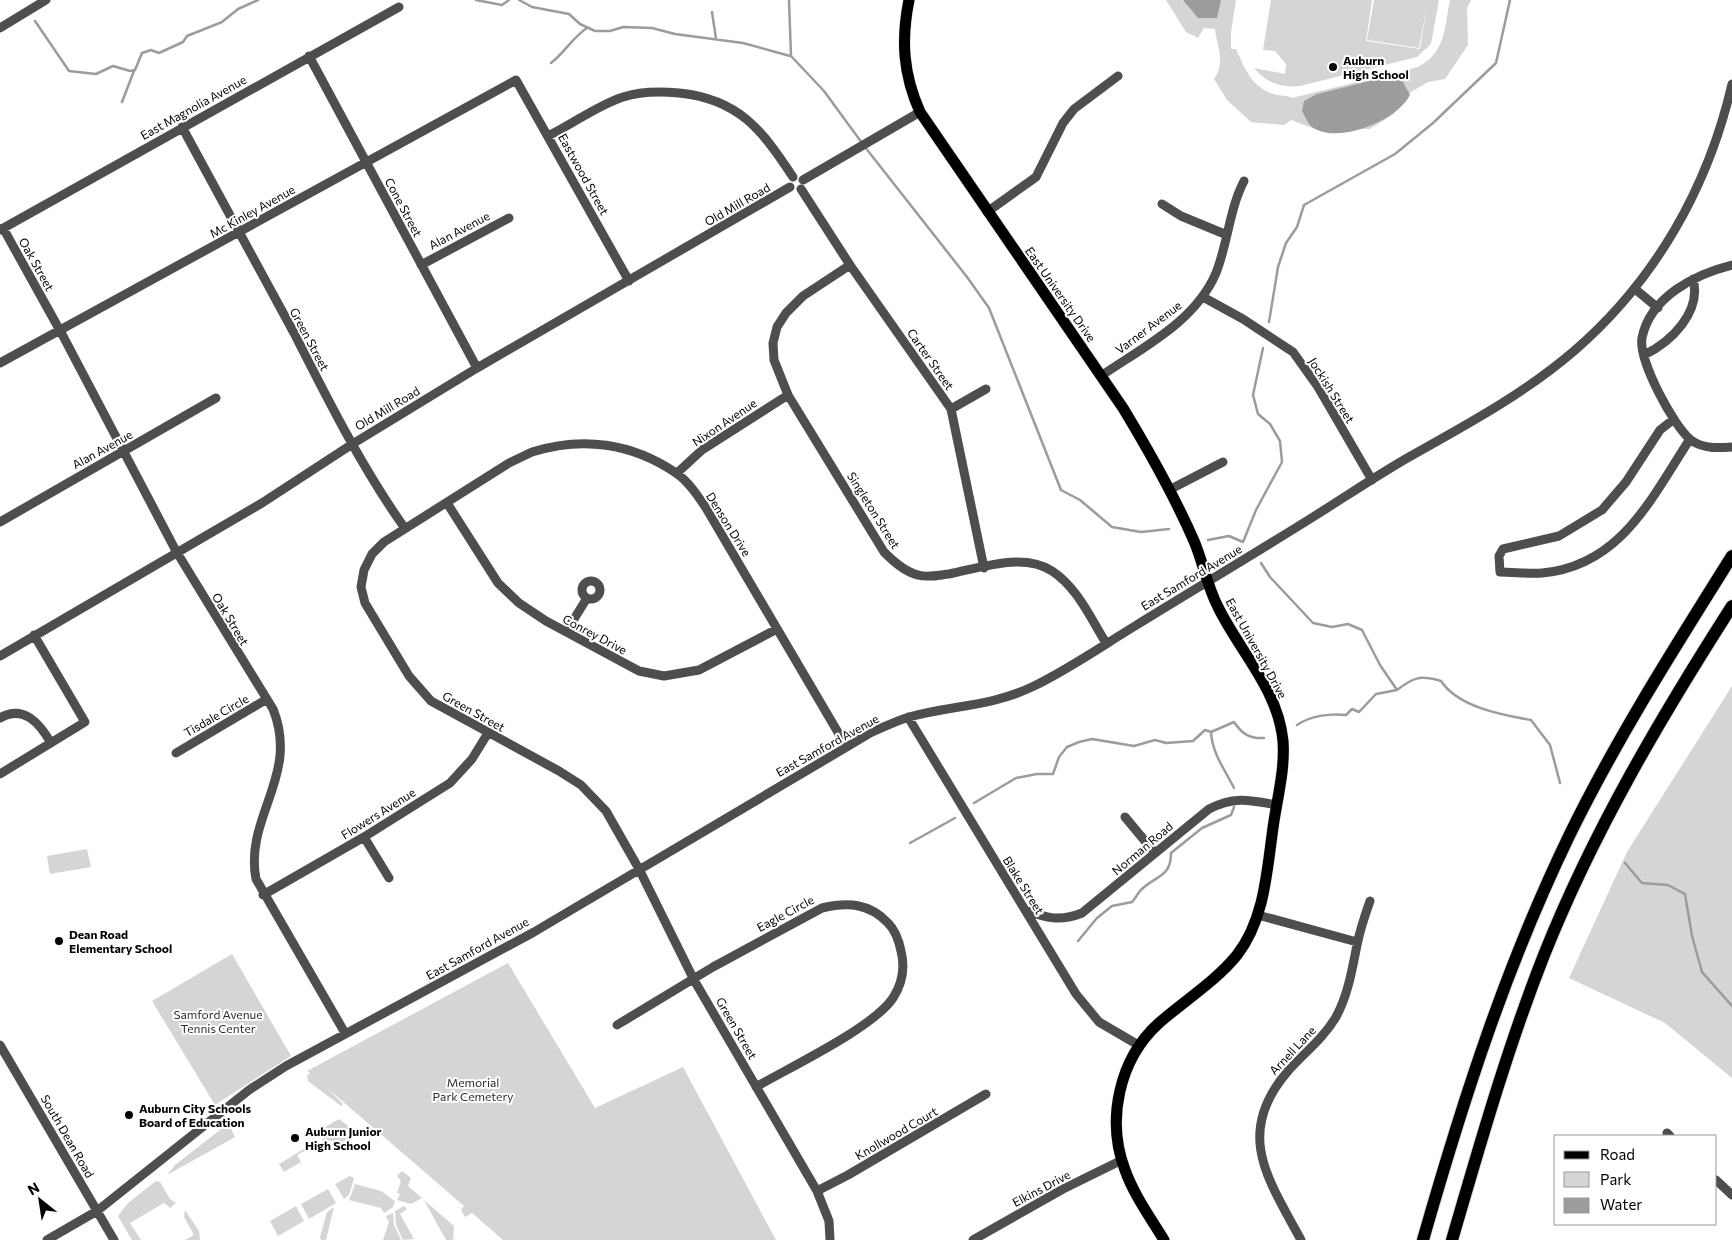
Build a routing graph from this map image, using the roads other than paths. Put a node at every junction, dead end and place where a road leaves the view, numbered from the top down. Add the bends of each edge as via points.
1 (46, 0) edge
2 (909, 0) edge
3 (31, 3) edge
4 (399, 7) dead end
5 (0, 28) edge
6 (309, 56) junction
7 (1118, 76) dead end
8 (516, 80) joint
9 (1732, 84) edge
10 (920, 112) junction
11 (182, 127) junction
12 (548, 136) junction
13 (366, 163) junction
14 (793, 177) junction
15 (1244, 181) dead end
16 (802, 185) junction
17 (790, 187) junction
18 (1162, 204) dead end
19 (987, 212) junction
20 (509, 218) dead end
21 (2, 229) edge
22 (240, 232) junction
23 (1227, 235) junction
24 (421, 265) junction
25 (850, 265) junction
26 (1732, 265) edge
27 (1693, 279) junction
28 (629, 281) junction
29 (1634, 289) junction
30 (1203, 297) junction
31 (1658, 308) junction
32 (60, 330) junction
33 (1644, 355) junction
34 (0, 363) edge
35 (478, 368) junction
36 (1101, 376) junction
37 (986, 390) dead end
38 (788, 395) junction
39 (216, 398) dead end
40 (951, 409) junction
41 (1674, 418) junction
42 (1690, 439) junction
43 (354, 443) junction
44 (1732, 447) edge
45 (122, 451) junction
46 (1223, 462) dead end
47 (677, 474) junction
48 (1372, 480) junction
49 (1168, 490) junction
50 (447, 503) junction
51 (0, 522) edge
52 (404, 527) junction
53 (176, 551) junction
54 (1732, 556) edge
55 (984, 568) junction
56 (1208, 583) junction
57 (587, 598) dead end
58 (1732, 606) edge
59 (777, 629) junction
60 (566, 632) junction
61 (34, 635) junction
62 (1106, 643) junction
63 (0, 656) edge
64 (267, 699) junction
65 (0, 718) edge
66 (908, 718) junction
67 (488, 733) junction
68 (51, 743) junction
69 (846, 746) junction
70 (176, 753) dead end
71 (0, 774) edge
72 (1277, 805) junction
73 (1125, 817) dead end
74 (364, 837) junction
75 (1155, 853) junction
76 (639, 869) junction
77 (389, 878) dead end
78 (264, 895) junction
79 (1370, 901) dead end
80 (1025, 910) junction
81 (1258, 915) junction
82 (1357, 942) junction
83 (694, 980) junction
84 (617, 1025) dead end
85 (345, 1033) junction
86 (0, 1045) edge
87 (1140, 1046) junction
88 (756, 1087) junction
89 (986, 1094) dead end
90 (1122, 1160) junction
91 (1717, 1181) edge
92 (817, 1191) junction
93 (1732, 1195) edge
94 (97, 1211) junction
95 (47, 1240) edge
96 (114, 1240) edge
97 (830, 1240) edge
98 (973, 1240) edge
99 (1164, 1240) edge
100 (1301, 1240) edge
101 (1423, 1240) edge
102 (1452, 1240) edge

1 - 3 street
2 - 10 main road, East University Drive via 903,38 905,65
3 - 5 street
4 - 6 street, East Magnolia Avenue
6 - 11 street, East Magnolia Avenue
6 - 13 street, Cone Street
7 - 19 street via 1074,109 1063,123 1036,177
8 - 12 street, Eastwood Street
8 - 13 street, Mc Kinley Avenue
9 - 29 street, East Samford Avenue via 1709,162 1692,199 1657,260
10 - 16 street
10 - 19 main road, East University Drive
11 - 21 street, East Magnolia Avenue
11 - 22 street, Green Street
12 - 14 street via 624,97 658,91 699,95 722,103 750,121 769,141
12 - 28 street, Eastwood Street
13 - 22 street, Mc Kinley Avenue
13 - 24 street, Cone Street
14 - 16 street via 800,177
14 - 17 street
15 - 23 street, Varner Avenue
16 - 17 street via 796,191
16 - 25 street, Carter Street
17 - 28 street, Old Mill Road
18 - 23 street via 1181,216
19 - 36 main road, East University Drive
20 - 24 street, Alan Avenue
21 - 32 street, Oak Street
22 - 32 street, Mc Kinley Avenue
22 - 43 street, Green Street via 336,415
23 - 30 street, Varner Avenue via 1216,272
24 - 35 street, Cone Street
25 - 38 street, Singleton Street via 791,307 778,327 773,343 774,360
25 - 40 street, Carter Street
26 - 27 street
27 - 31 street via 1668,296
27 - 33 street via 1693,304 1678,330 1660,347
28 - 35 street, Old Mill Road
29 - 31 street
29 - 48 street, East Samford Avenue via 1573,352 1523,390
30 - 36 street, Varner Avenue via 1172,328
30 - 48 street, Jockish Street via 1243,318 1293,352
31 - 33 street via 1647,321 1641,340
32 - 34 street, Mc Kinley Avenue
32 - 45 street, Oak Street
33 - 41 street via 1647,368
35 - 43 street, Old Mill Road
36 - 49 main road, East University Drive via 1132,423
37 - 40 street
38 - 47 street, Nixon Avenue via 702,450
38 - 55 street, Singleton Street via 884,552 896,565 918,576
39 - 45 street, Alan Avenue
40 - 55 street, Carter Street
41 - 42 street
41 - 42 street via 1660,430 1626,482 1602,510 1559,536 1503,549 1499,556 1500,572 1543,573 1574,566 1600,554 1631,528
42 - 44 street via 1714,448
43 - 52 street, Green Street
43 - 53 street, Old Mill Road via 262,503
45 - 51 street, Alan Avenue
45 - 53 street, Oak Street
46 - 49 street
47 - 50 street, Denson Drive via 626,449 608,444 565,443 517,459
47 - 59 street, Denson Drive via 706,508
48 - 56 street, East Samford Avenue
49 - 56 main road, East University Drive via 1194,542
50 - 52 street, Denson Drive
50 - 60 street, Conrey Drive via 498,583 525,608
52 - 67 street, Green Street via 372,554 361,586 366,602 409,676 431,701
53 - 61 street, Old Mill Road
53 - 64 street, Oak Street
54 - 101 highway via 1632,717 1543,891 1478,1056
55 - 62 street, Singleton Street via 1016,561 1034,563 1050,570 1075,593
56 - 62 street, East Samford Avenue
56 - 72 main road, East University Drive via 1221,614 1268,690 1276,710 1283,751
57 - 60 street
58 - 102 highway via 1682,684 1621,792 1545,954 1507,1054
59 - 60 street, Conrey Drive via 699,670 664,676 639,671
59 - 69 street, Denson Drive
61 - 63 street, Old Mill Road
61 - 68 street via 85,722
62 - 66 street, East Samford Avenue via 1012,696
64 - 70 street, Tisdale Circle
64 - 78 street, Oak Street via 279,724 281,741 278,776 255,850 254,869
65 - 68 street via 14,713 32,719
66 - 69 street, East Samford Avenue
66 - 80 street, Blake Street
67 - 74 street, Flowers Avenue via 462,772 450,783
67 - 76 street, Green Street via 559,771 595,797
68 - 71 street
69 - 76 street, East Samford Avenue
72 - 75 street, Norman Road via 1240,798 1224,802 1209,809
72 - 81 main road, East University Drive
73 - 75 street
74 - 77 street
74 - 78 street, Flowers Avenue
75 - 80 street, Norman Road via 1082,913 1057,919
76 - 83 street, Green Street
76 - 85 street, East Samford Avenue via 534,932
78 - 85 street, Oak Street
79 - 82 street, Arnell Lane
80 - 87 street, Blake Street via 1086,1008 1099,1022
81 - 82 street
81 - 87 main road, East University Drive via 1236,955 1157,1025
82 - 100 street, Arnell Lane via 1351,978 1336,1017 1315,1045 1279,1082 1261,1120 1260,1154 1267,1178
83 - 84 street, Eagle Circle
83 - 88 street, Green Street
83 - 88 street, Eagle Circle via 822,908 847,903 864,906 891,926 899,942 903,967 900,983 892,998 859,1027
85 - 94 street, East Samford Avenue via 250,1090
86 - 94 street, South Dean Road
87 - 90 main road, East University Drive via 1125,1075 1117,1107 1116,1129
88 - 92 street, Green Street
89 - 92 street, Knollwood Court
90 - 98 street, Elkins Drive
90 - 99 main road, East University Drive via 1132,1185
91 - 93 street
92 - 97 street, Green Street via 829,1221
94 - 95 street, East Samford Avenue
94 - 96 street, South Dean Road

